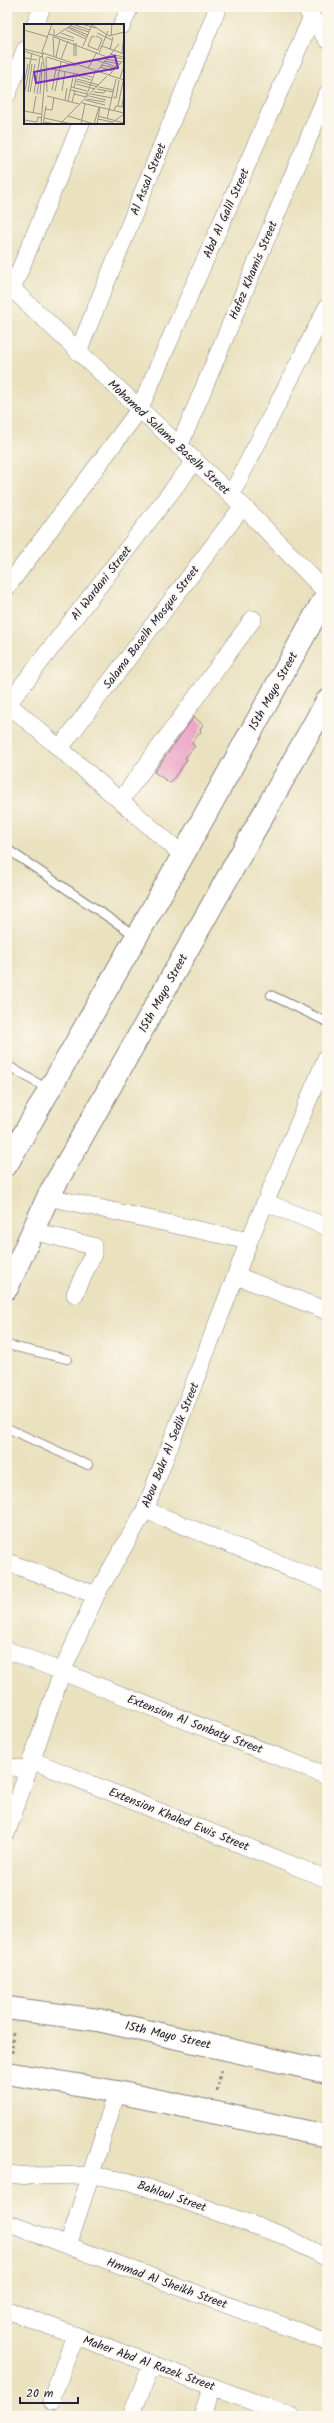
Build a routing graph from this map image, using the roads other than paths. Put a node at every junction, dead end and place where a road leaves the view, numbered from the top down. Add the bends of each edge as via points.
1 (42, 7) edge
2 (130, 7) edge
3 (218, 7) edge
4 (308, 12) edge
5 (35, 24) edge
6 (122, 24) edge
7 (327, 40) edge
8 (24, 52) edge
9 (327, 94) edge
10 (7, 95) edge
11 (81, 124) edge
12 (10, 287) edge
13 (327, 308) edge
14 (78, 352) junction
15 (139, 410) junction
16 (179, 447) junction
17 (194, 462) junction
18 (237, 500) junction
19 (7, 587) edge
20 (327, 593) edge
21 (253, 619) dead end
22 (327, 701) edge
23 (8, 703) edge
24 (60, 748) junction
25 (121, 800) junction
26 (7, 849) edge
27 (183, 855) junction
28 (137, 936) junction
29 (271, 995) dead end
30 (327, 1022) edge
31 (327, 1056) edge
32 (7, 1065) edge
33 (50, 1090) junction
34 (7, 1164) edge
35 (48, 1197) junction
36 (265, 1202) junction
37 (327, 1227) edge
38 (28, 1240) junction
39 (249, 1242) junction
40 (7, 1268) edge
41 (237, 1276) junction
42 (7, 1288) edge
43 (74, 1294) dead end
44 (327, 1311) edge
45 (7, 1345) edge
46 (67, 1359) dead end
47 (7, 1428) edge
48 (88, 1465) dead end
49 (145, 1510) junction
50 (7, 1562) edge
51 (327, 1583) edge
52 (96, 1595) junction
53 (7, 1650) edge
54 (62, 1672) junction
55 (29, 1765) junction
56 (7, 1766) edge
57 (327, 1776) edge
58 (7, 1832) edge
59 (327, 1879) edge
60 (10, 2008) edge
61 (327, 2072) edge
62 (9, 2073) edge
63 (117, 2092) junction
64 (327, 2136) edge
65 (7, 2174) edge
66 (91, 2174) junction
67 (7, 2223) edge
68 (68, 2246) junction
69 (327, 2258) edge
70 (7, 2311) edge
71 (75, 2335) junction
72 (327, 2342) edge
73 (152, 2364) junction
74 (212, 2386) junction
75 (51, 2402) dead end
76 (131, 2416) edge
77 (202, 2416) edge
78 (291, 2416) edge

1 - 5 street
2 - 6 street
3 - 14 street, Al Assal Street
4 - 7 street
4 - 15 street, Abd Al Galil Street
8 - 10 street
9 - 16 street, Hafez Khamis Street
11 - 12 street
12 - 14 street, Mohamed Salama Baselh Street
13 - 18 street, Salama Baselh Mosque Street
14 - 15 street, Mohamed Salama Baselh Street
15 - 16 street, Mohamed Salama Baselh Street
15 - 19 street, Abd Al Galil Street
16 - 17 street, Mohamed Salama Baselh Street
17 - 18 street, Mohamed Salama Baselh Street
17 - 23 street, Al Wardani Street
18 - 20 street, Mohamed Salama Baselh Street
18 - 24 street, Salama Baselh Mosque Street
20 - 27 main road, 15th Mayo Street
21 - 25 street
22 - 35 main road, 15th Mayo Street
23 - 24 street
24 - 25 street
25 - 27 street
26 - 28 lane
27 - 28 main road, 15th Mayo Street
28 - 33 main road, 15th Mayo Street
29 - 30 lane
31 - 36 street, Abou Bakr Al Sedik Street
32 - 33 lane
33 - 34 main road, 15th Mayo Street
35 - 38 main road, 15th Mayo Street
35 - 39 street
36 - 37 street
36 - 39 street, Abou Bakr Al Sedik Street
38 - 40 main road
38 - 42 main road, 15th Mayo Street
38 - 43 street via 92,1246 94,1254
39 - 41 street, Abou Bakr Al Sedik Street
41 - 44 street
41 - 49 street, Abou Bakr Al Sedik Street
45 - 46 lane
47 - 48 lane
49 - 51 street
49 - 52 street, Abou Bakr Al Sedik Street
50 - 52 street
52 - 54 street, Abou Bakr Al Sedik Street
53 - 54 street, Extension Al Sonbaty Street
54 - 55 street, Abou Bakr Al Sedik Street
54 - 57 street, Extension Al Sonbaty Street
55 - 56 street, Extension Khaled Ewis Street
55 - 58 street, Abou Bakr Al Sedik Street
55 - 59 street, Extension Khaled Ewis Street
60 - 61 main road, 15th Mayo Street via 98,2020
62 - 63 main road
63 - 64 main road
63 - 66 street
65 - 66 street, Bahloul Street
66 - 68 street
66 - 69 street, Bahloul Street via 131,2182 275,2232
67 - 68 street, Hmmad Al Sheikh Street
68 - 72 street, Hmmad Al Sheikh Street
70 - 71 street, Maher Abd Al Razek Street
71 - 73 street, Maher Abd Al Razek Street
71 - 75 street
73 - 74 street, Maher Abd Al Razek Street
73 - 76 street
74 - 77 street
74 - 78 street, Maher Abd Al Razek Street

